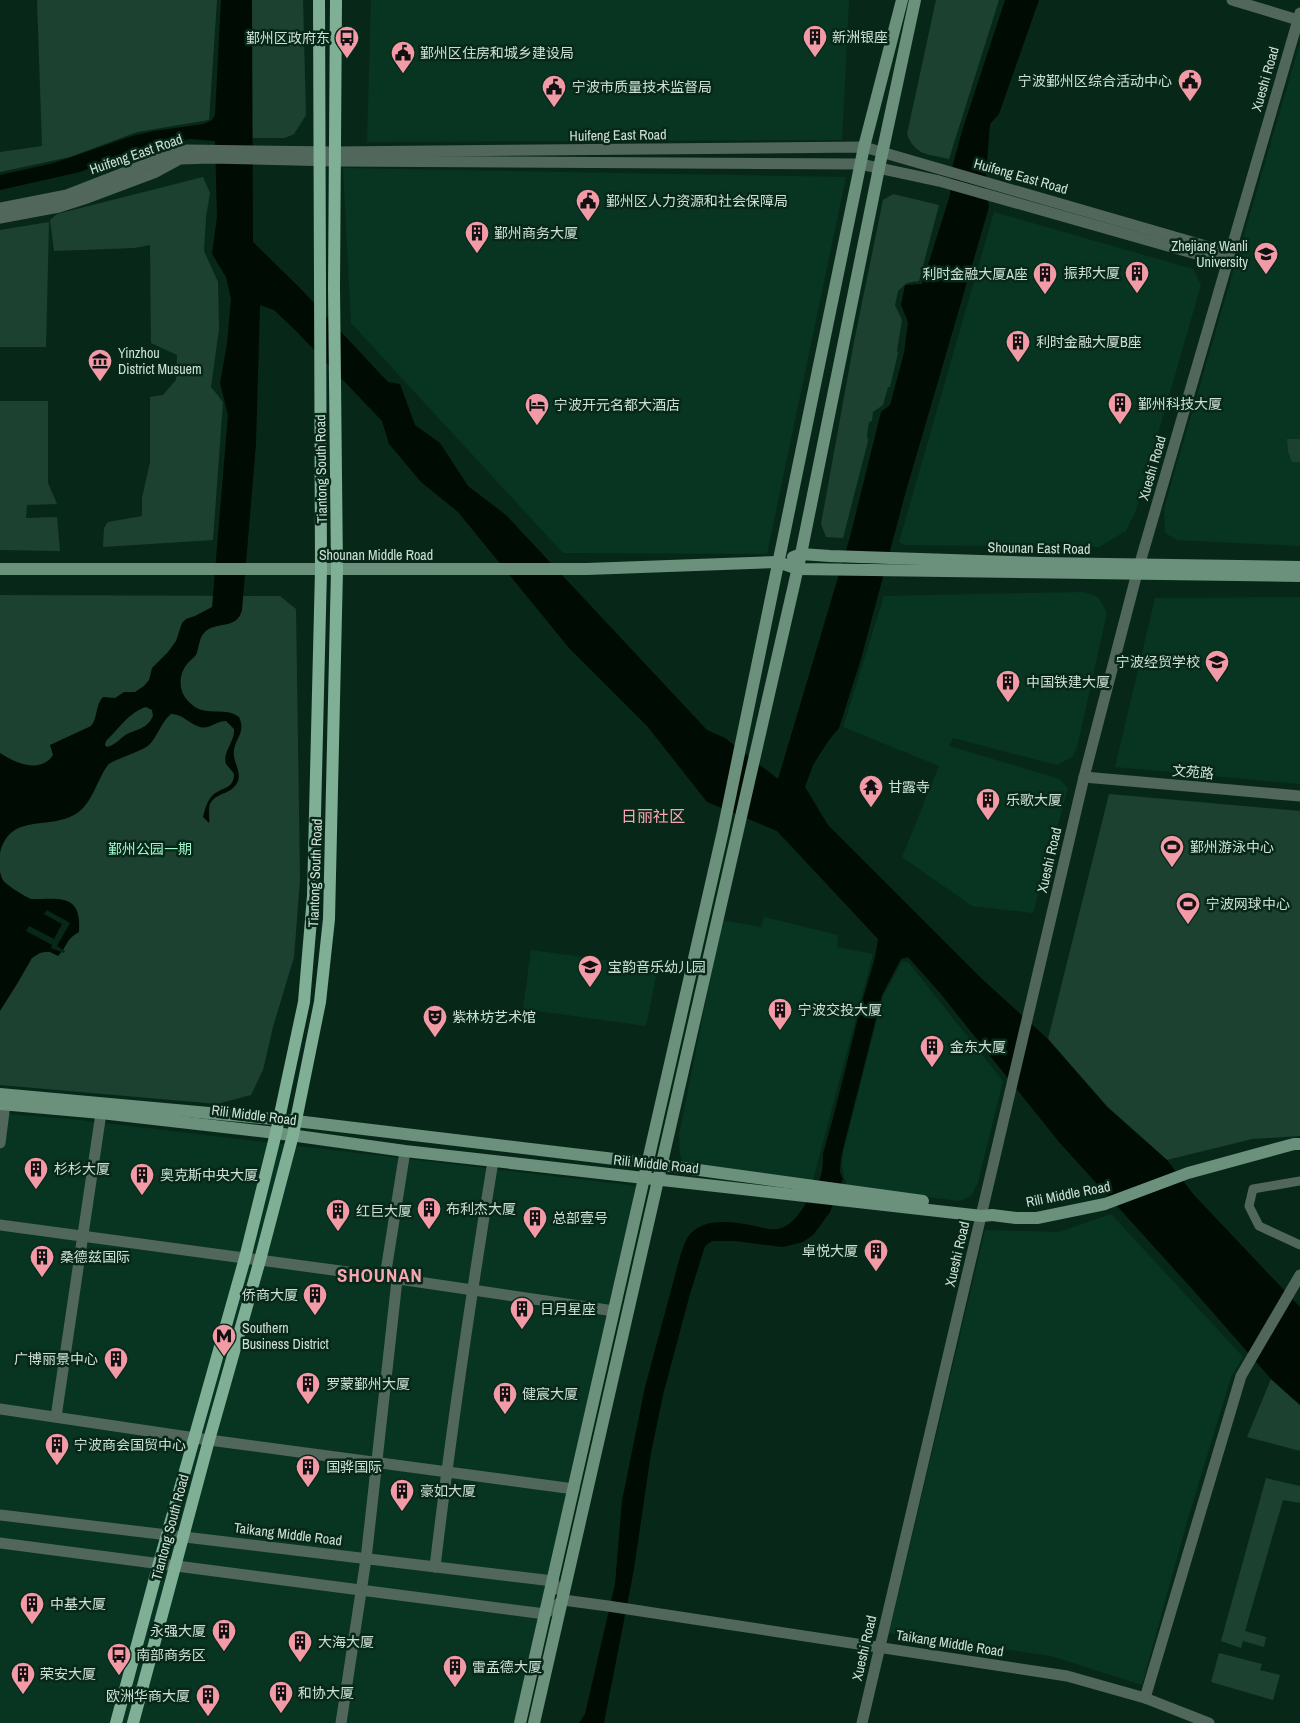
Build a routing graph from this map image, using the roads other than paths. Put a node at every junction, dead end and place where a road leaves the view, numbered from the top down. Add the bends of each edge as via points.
1 (320, 0) edge
2 (336, 0) edge
3 (902, 0) edge
4 (915, 0) edge
5 (1232, 0) edge
6 (1299, 16) edge
7 (864, 147) junction
8 (882, 152) junction
9 (210, 154) junction
10 (320, 156) junction
11 (335, 157) junction
12 (860, 164) junction
13 (879, 168) junction
14 (941, 175) junction
15 (0, 208) edge
16 (0, 218) edge
17 (1229, 258) junction
18 (801, 554) junction
19 (778, 562) junction
20 (1300, 567) edge
21 (0, 569) edge
22 (798, 569) junction
23 (1138, 569) junction
24 (321, 570) junction
25 (337, 570) junction
26 (1300, 576) edge
27 (1084, 777) junction
28 (1300, 796) edge
29 (2, 1101) edge
30 (101, 1113) junction
31 (279, 1119) junction
32 (296, 1121) junction
33 (276, 1133) junction
34 (293, 1135) junction
35 (0, 1143) edge
36 (1300, 1144) edge
37 (405, 1151) junction
38 (493, 1161) junction
39 (648, 1164) junction
40 (662, 1166) junction
41 (644, 1178) junction
42 (658, 1180) junction
43 (1300, 1181) edge
44 (795, 1189) junction
45 (986, 1213) junction
46 (0, 1225) edge
47 (83, 1236) junction
48 (1298, 1241) edge
49 (245, 1258) junction
50 (260, 1260) junction
51 (1300, 1275) edge
52 (385, 1278) junction
53 (397, 1280) junction
54 (472, 1291) junction
55 (614, 1311) junction
56 (0, 1409) edge
57 (56, 1417) junction
58 (194, 1438) junction
59 (209, 1440) junction
60 (377, 1463) junction
61 (446, 1472) junction
62 (574, 1489) junction
63 (0, 1515) edge
64 (167, 1535) junction
65 (184, 1537) junction
66 (0, 1542) edge
67 (366, 1559) junction
68 (159, 1563) junction
69 (176, 1565) junction
70 (435, 1567) junction
71 (553, 1581) junction
72 (361, 1590) junction
73 (562, 1600) junction
74 (545, 1614) junction
75 (880, 1647) junction
76 (1145, 1698) junction
77 (116, 1723) edge
78 (133, 1723) edge
79 (341, 1723) edge
80 (520, 1723) edge
81 (534, 1723) edge
82 (862, 1723) edge
83 (1209, 1723) edge

1 - 10 main road, Tiantong South Road
2 - 11 main road, Tiantong South Road
3 - 7 main road
4 - 8 main road
5 - 6 street
6 - 17 street, Xueshi Road
7 - 8 street, Huifeng East Road
7 - 11 street, Huifeng East Road
7 - 12 main road
8 - 13 main road
8 - 14 street, Huifeng East Road
9 - 10 street, Huifeng East Road
9 - 15 street, Huifeng East Road via 188,150 67,195
9 - 16 street, Huifeng East Road via 180,159 156,172 84,199
10 - 11 street, Huifeng East Road
10 - 24 main road, Tiantong South Road
11 - 12 street, Huifeng East Road
11 - 25 main road, Tiantong South Road
12 - 13 street, Huifeng East Road
12 - 19 main road
13 - 14 street, Huifeng East Road
13 - 18 main road
14 - 17 street, Huifeng East Road via 994,196
14 - 17 street, Huifeng East Road via 998,185
17 - 23 street, Xueshi Road
18 - 19 main road, Shounan East Road
18 - 22 main road
18 - 23 main road, Shounan East Road
19 - 22 main road
19 - 25 main road, Shounan Middle Road via 586,569
19 - 39 main road via 723,831
20 - 23 main road, Shounan East Road
21 - 24 main road, Shounan Middle Road
22 - 23 main road, Shounan East Road
22 - 40 main road
23 - 26 main road, Shounan East Road
23 - 27 street, Xueshi Road
24 - 25 main road, Shounan Middle Road
24 - 31 main road, Tiantong South Road via 313,896 304,1002
25 - 32 main road, Tiantong South Road via 329,919 320,1002
27 - 28 street, 文苑路
27 - 45 street, Xueshi Road via 1009,1093
29 - 30 main road, Rili Middle Road
29 - 31 main road, Rili Middle Road
29 - 35 street
30 - 33 main road, Rili Middle Road
30 - 47 street
31 - 32 main road, Rili Middle Road
31 - 33 main road, Tiantong South Road
32 - 34 main road, Tiantong South Road
32 - 39 main road, Rili Middle Road
33 - 34 main road, Rili Middle Road
33 - 49 main road, Tiantong South Road
34 - 37 main road, Rili Middle Road
34 - 50 main road, Tiantong South Road
36 - 45 main road, Rili Middle Road via 1188,1173 1105,1204 1037,1218
37 - 38 main road, Rili Middle Road
37 - 52 street
38 - 41 main road, Rili Middle Road
38 - 54 street
39 - 40 main road, Rili Middle Road
39 - 41 main road
40 - 42 main road
40 - 44 main road, Rili Middle Road
41 - 42 main road, Rili Middle Road
41 - 55 main road
42 - 44 main road, Rili Middle Road
42 - 73 main road
43 - 48 street via 1253,1189 1249,1206 1259,1226
44 - 45 main road, Rili Middle Road
45 - 75 street, Xueshi Road
46 - 47 street
47 - 49 street
47 - 57 street
49 - 50 street
49 - 58 main road, Tiantong South Road
50 - 52 street
50 - 59 main road, Tiantong South Road
51 - 76 street via 1241,1376
52 - 53 street
53 - 54 street
53 - 60 street
54 - 55 street
54 - 61 street
55 - 62 main road
56 - 57 street
57 - 58 street
58 - 59 street
58 - 64 main road, Tiantong South Road
59 - 60 street
59 - 65 main road, Tiantong South Road
60 - 61 street
60 - 67 street
61 - 62 street
61 - 70 street
62 - 71 main road
63 - 64 street, Taikang Middle Road
64 - 65 street, Taikang Middle Road
64 - 68 main road, Tiantong South Road
65 - 67 street, Taikang Middle Road
65 - 69 main road, Tiantong South Road
66 - 68 street
67 - 70 street, Taikang Middle Road
67 - 72 street
68 - 69 street
68 - 77 main road, Tiantong South Road
69 - 72 street
69 - 78 main road, Tiantong South Road
70 - 71 street, Taikang Middle Road
71 - 73 street
71 - 74 main road
72 - 74 street
72 - 79 street
73 - 74 street
73 - 75 street, Taikang Middle Road
73 - 81 main road
74 - 80 main road
75 - 76 street, Taikang Middle Road via 1067,1676
75 - 82 street, Xueshi Road
76 - 83 street, Taikang Middle Road

